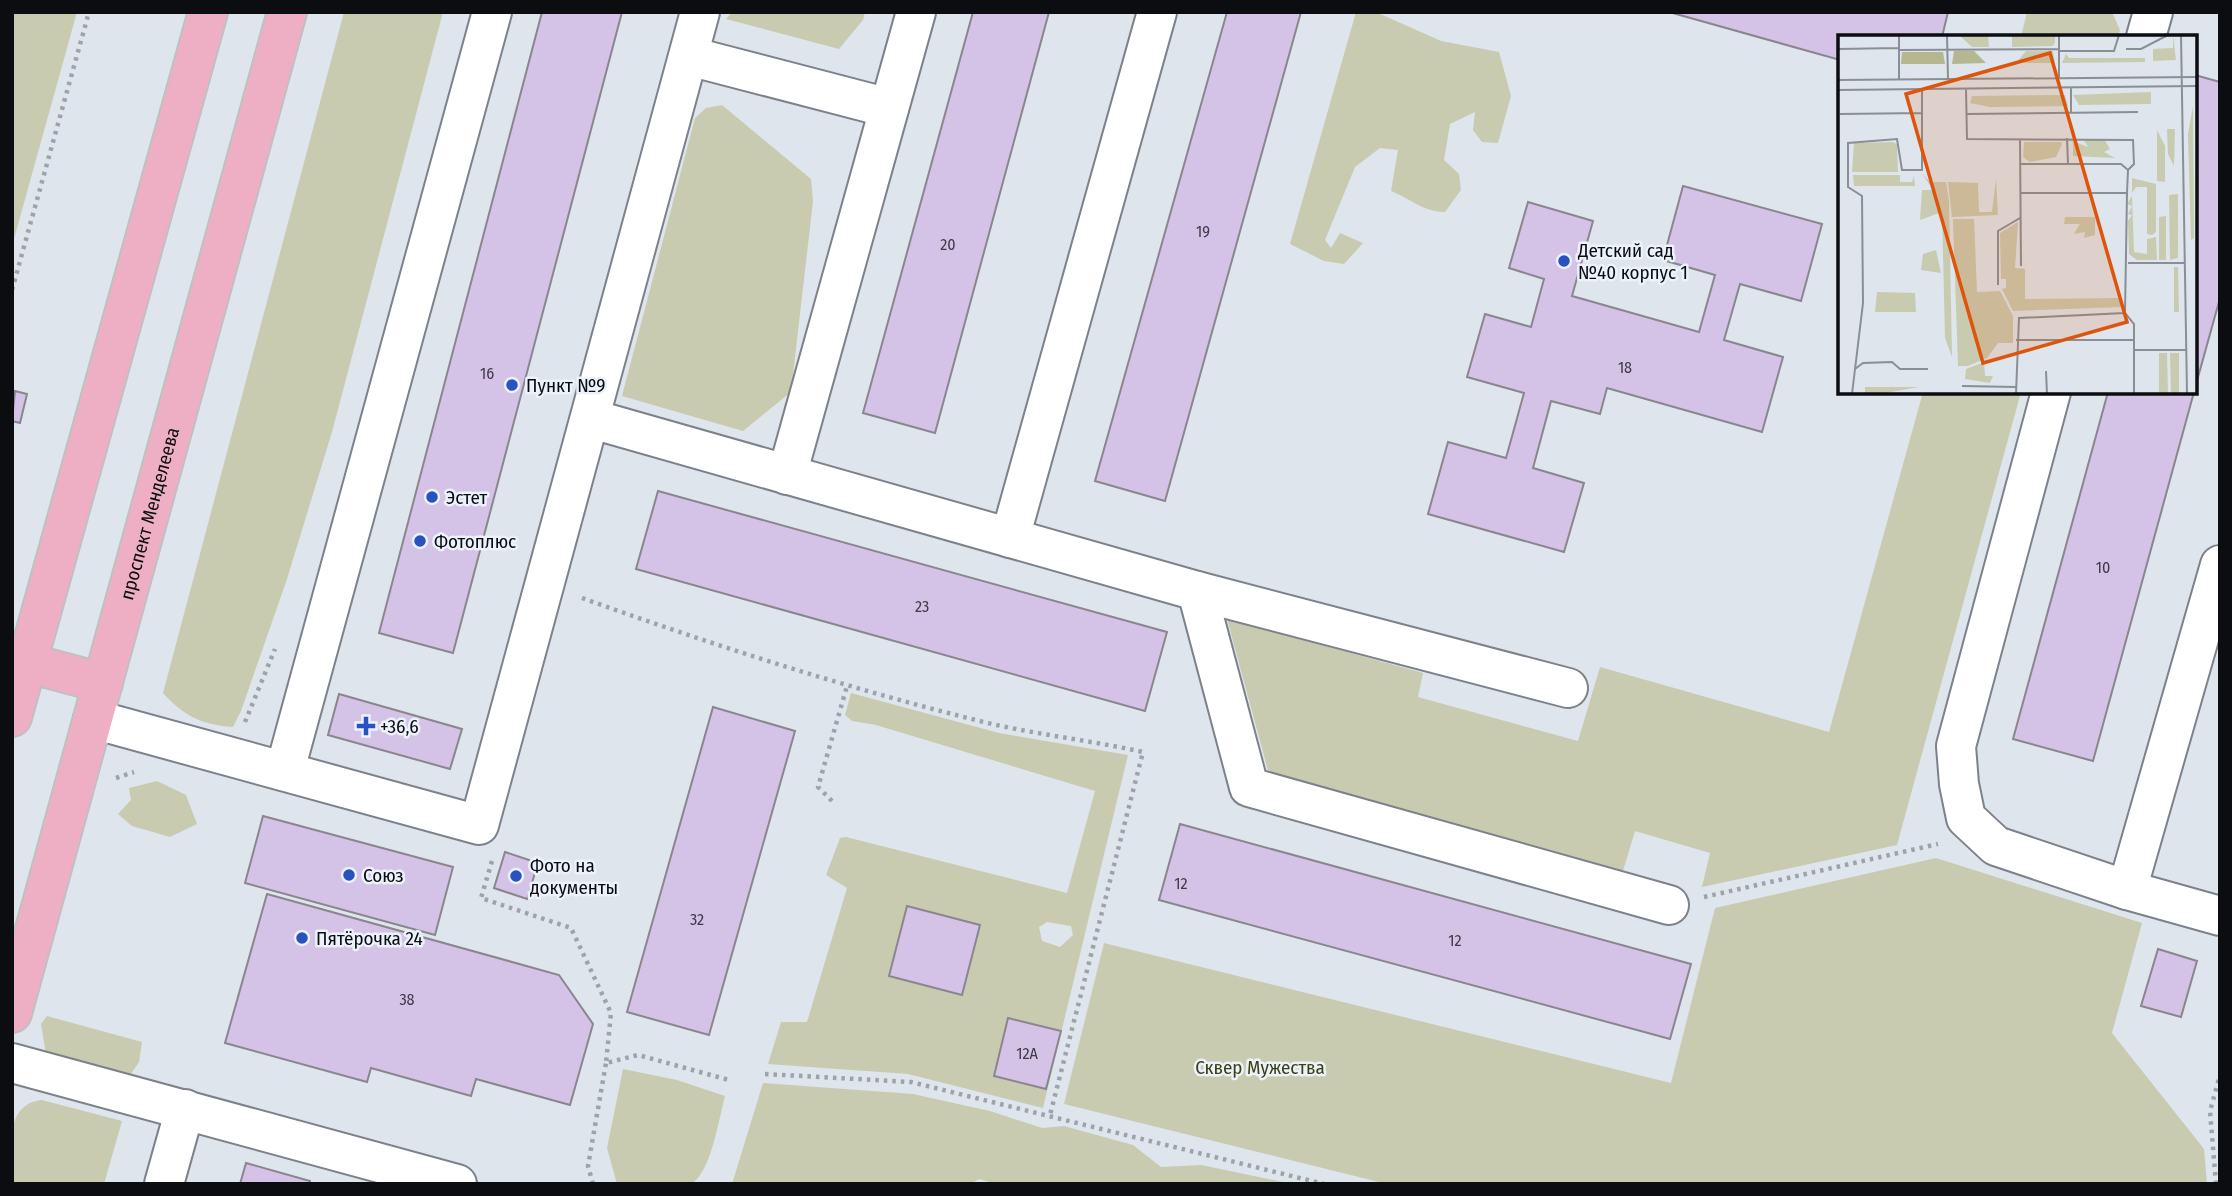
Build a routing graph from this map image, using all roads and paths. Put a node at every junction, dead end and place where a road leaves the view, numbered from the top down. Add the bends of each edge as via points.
1 (89, 12) edge
2 (208, 12) edge
3 (287, 12) edge
4 (492, 12) edge
5 (701, 12) edge
6 (916, 12) edge
7 (1157, 12) edge
8 (2153, 12) edge
9 (2147, 35) edge
10 (689, 56) junction
11 (889, 108) junction
12 (12, 290) edge
13 (2050, 394) edge
14 (592, 419) junction
15 (787, 475) junction
16 (1010, 538) junction
17 (2220, 565) edge
18 (546, 584) junction
19 (1196, 591) junction
20 (28, 663) junction
21 (103, 683) junction
22 (847, 686) junction
23 (1569, 688) dead end
24 (12, 717) edge
25 (93, 719) junction
26 (285, 770) junction
27 (832, 801) dead end
28 (1983, 834) junction
29 (494, 856) dead end
30 (2127, 890) junction
31 (1669, 905) joint
32 (2220, 916) edge
33 (12, 1013) edge
34 (12, 1063) edge
35 (606, 1063) junction
36 (765, 1074) dead end
37 (2220, 1075) edge
38 (729, 1080) dead end
39 (185, 1109) junction
40 (1050, 1115) junction
41 (164, 1184) edge
42 (457, 1184) edge
43 (593, 1184) edge
44 (1324, 1184) edge
45 (2216, 1184) edge

1 - 12 path
2 - 20 main road
3 - 21 main road, проспект Менделеева
4 - 26 lane
5 - 10 lane
6 - 11 lane
7 - 16 lane
8 - 9 lane
10 - 11 lane
10 - 14 lane
11 - 15 lane
13 - 28 lane via 1956,746 1966,818
14 - 15 lane
14 - 18 lane
15 - 16 lane
16 - 19 lane
17 - 30 lane
18 - 22 path via 704,642
18 - 26 lane via 479,825
19 - 23 lane
19 - 31 lane via 1249,787
20 - 21 main road
20 - 24 main road
21 - 25 main road, проспект Менделеева
22 - 27 path via 818,787
22 - 40 path via 994,724 1143,752
25 - 26 lane
25 - 33 main road, проспект Менделеева
28 - 30 lane via 1996,846
28 - 31 path
29 - 35 path via 481,898 571,928 611,1013
30 - 32 lane
34 - 39 lane
35 - 38 path via 638,1055
35 - 43 path via 588,1166
36 - 40 path via 911,1082
37 - 45 path via 2210,1111
39 - 41 lane
39 - 42 lane
40 - 44 path

